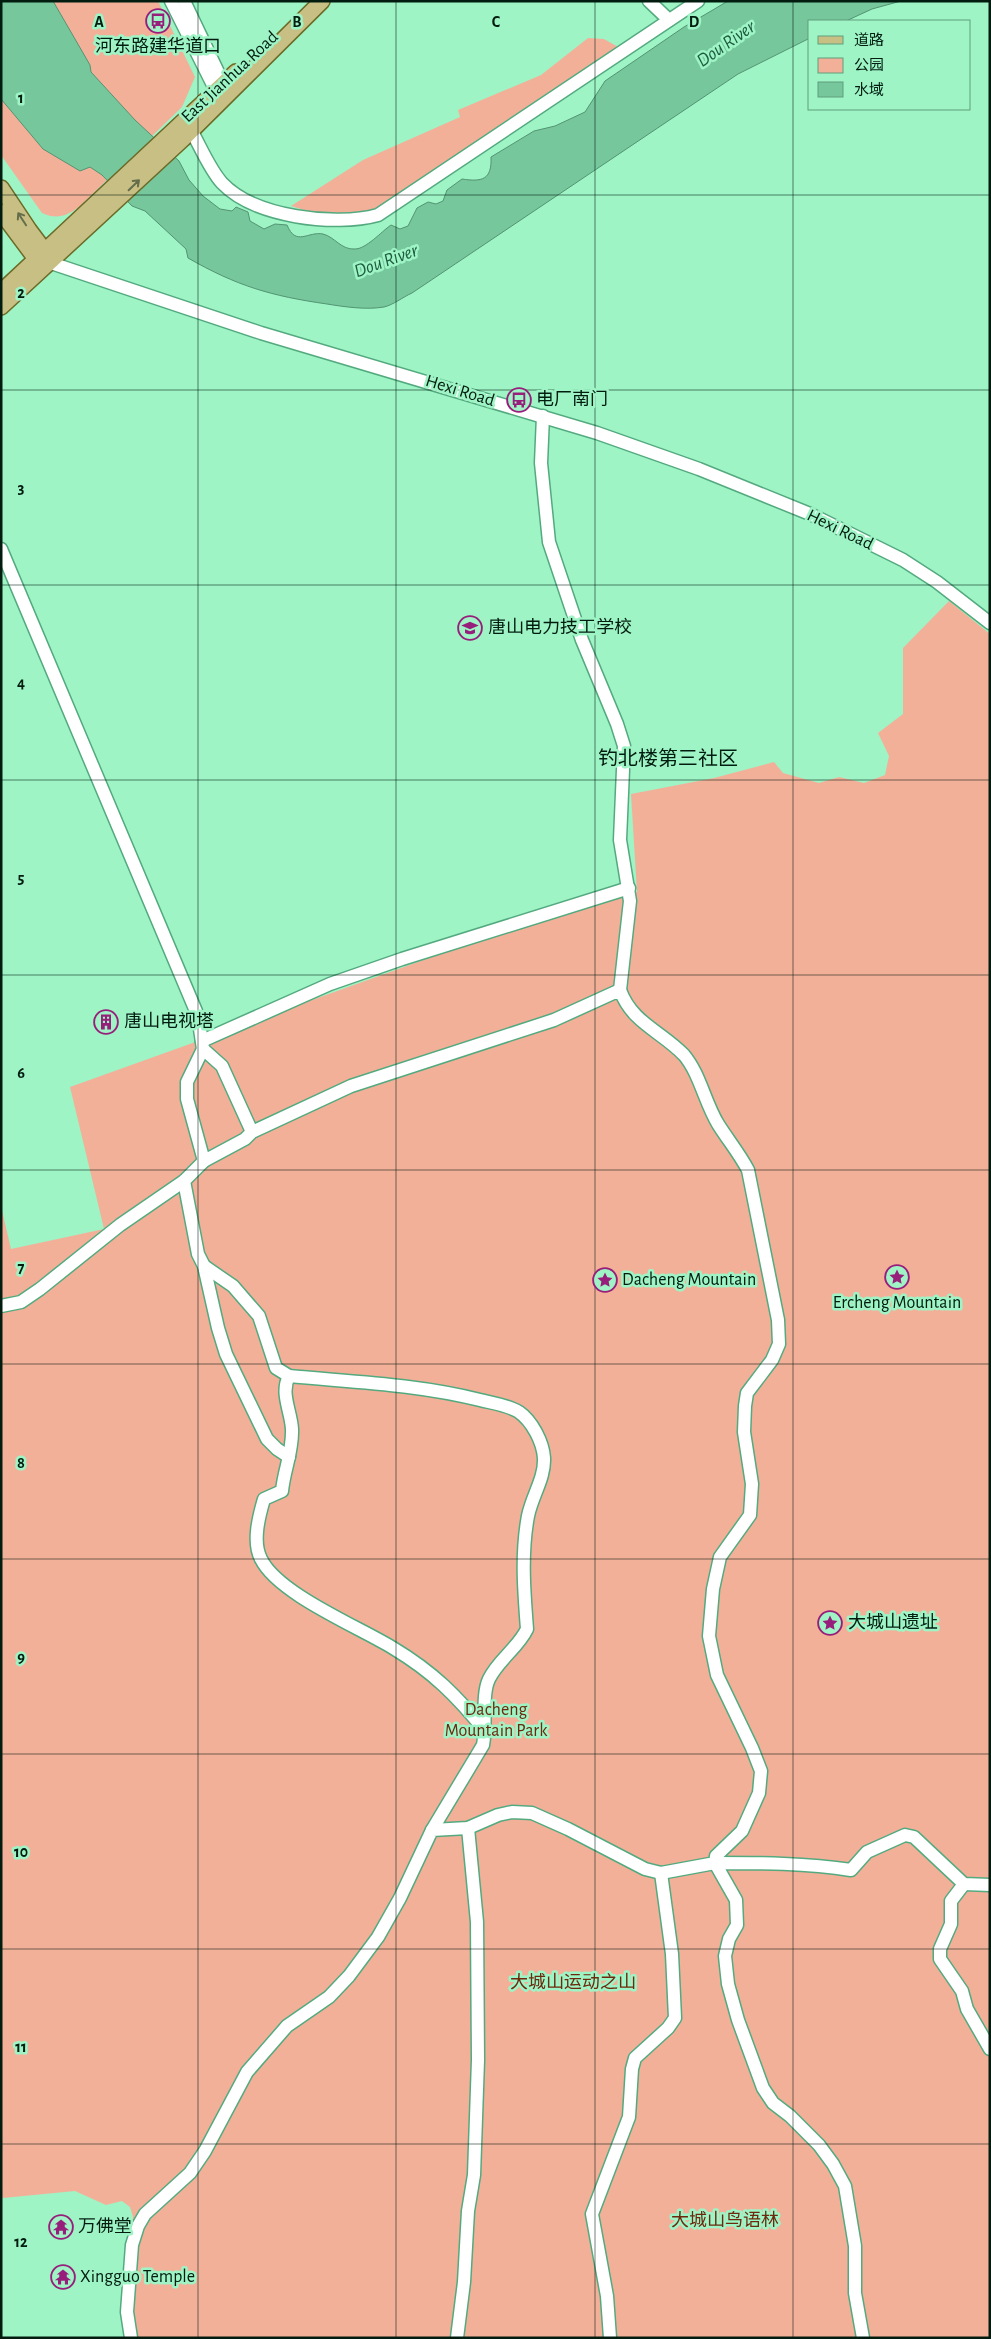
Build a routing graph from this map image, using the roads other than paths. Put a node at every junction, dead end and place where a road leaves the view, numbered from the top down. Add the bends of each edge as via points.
1 (171, 1) edge
2 (184, 1) edge
3 (309, 1) edge
4 (322, 1) edge
5 (649, 1) edge
6 (698, 1) edge
7 (669, 20) junction
8 (222, 89) junction
9 (182, 134) junction
10 (1, 188) edge
11 (1, 212) edge
12 (43, 257) junction
13 (1, 292) edge
14 (1, 307) edge
15 (543, 416) junction
16 (1, 549) edge
17 (990, 623) edge
18 (629, 888) junction
19 (620, 990) junction
20 (202, 1045) junction
21 (252, 1132) junction
22 (204, 1161) junction
23 (184, 1181) junction
24 (204, 1266) junction
25 (1, 1306) edge
26 (289, 1376) junction
27 (289, 1457) junction
28 (486, 1732) junction
29 (468, 1828) junction
30 (432, 1830) junction
31 (715, 1863) junction
32 (661, 1873) junction
33 (964, 1884) junction
34 (990, 1885) edge
35 (990, 2048) edge
36 (131, 2338) edge
37 (456, 2338) edge
38 (610, 2338) edge
39 (863, 2338) edge

1 - 8 street
2 - 8 street
3 - 8 main road, East Jianhua Road
4 - 8 main road, East Jianhua Road
5 - 7 street
6 - 7 street
7 - 9 street via 378,216 360,220 313,219 269,209 241,198 222,182
8 - 9 main road, East Jianhua Road
9 - 12 main road, East Jianhua Road
12 -> 10 main road
11 - 12 main road
12 - 13 main road
12 - 14 main road
12 - 15 street, Hexi Road via 261,333
15 - 17 street, Hexi Road via 699,468 810,514 903,560
15 - 18 street via 541,463 549,542 582,640 624,746 620,840
16 - 20 street via 198,1016
18 - 19 street
18 - 20 street via 330,984
19 - 21 street via 554,1020 351,1086
19 - 31 street via 634,1015 685,1057 718,1124 748,1170 778,1320 779,1344 772,1360 747,1393 744,1432 752,1484 750,1515 720,1557 709,1636 717,1674 760,1771 759,1793 742,1831 716,1856
20 - 21 street via 222,1066
20 - 22 street via 187,1082 187,1099
21 - 22 street
22 - 23 street
23 - 24 street via 198,1254
23 - 25 street via 120,1225 21,1302
24 - 26 street via 233,1286 259,1316 276,1368
24 - 27 street via 226,1354 267,1439
26 - 27 street via 284,1385 292,1427
26 - 28 street via 456,1394 519,1412 530,1422 543,1450 544,1460 528,1514 523,1551 527,1629 490,1676
27 - 28 street via 282,1491 264,1499 260,1513 258,1552 261,1560 284,1586 394,1648 440,1680
28 - 30 street via 482,1745
29 - 30 street
29 - 32 street via 498,1815 532,1813 645,1869
29 - 37 street via 478,1922 478,2060 474,2175
30 - 36 street via 378,1937 349,1976 330,1997 287,2026 247,2072 190,2173 145,2214 132,2245 127,2312
31 - 32 street
31 - 33 street via 826,1866 851,1870 867,1852 905,1835 914,1837
31 - 39 street via 736,1900 737,1925 725,1956 728,1984 763,2088 773,2103 819,2145 845,2186 855,2246 855,2293
32 - 38 street via 672,1954 675,2018 635,2058 629,2118 592,2214 607,2296
33 - 34 street
33 - 35 street via 951,1900 952,1924 940,1949 940,1959 962,1991 967,2009

